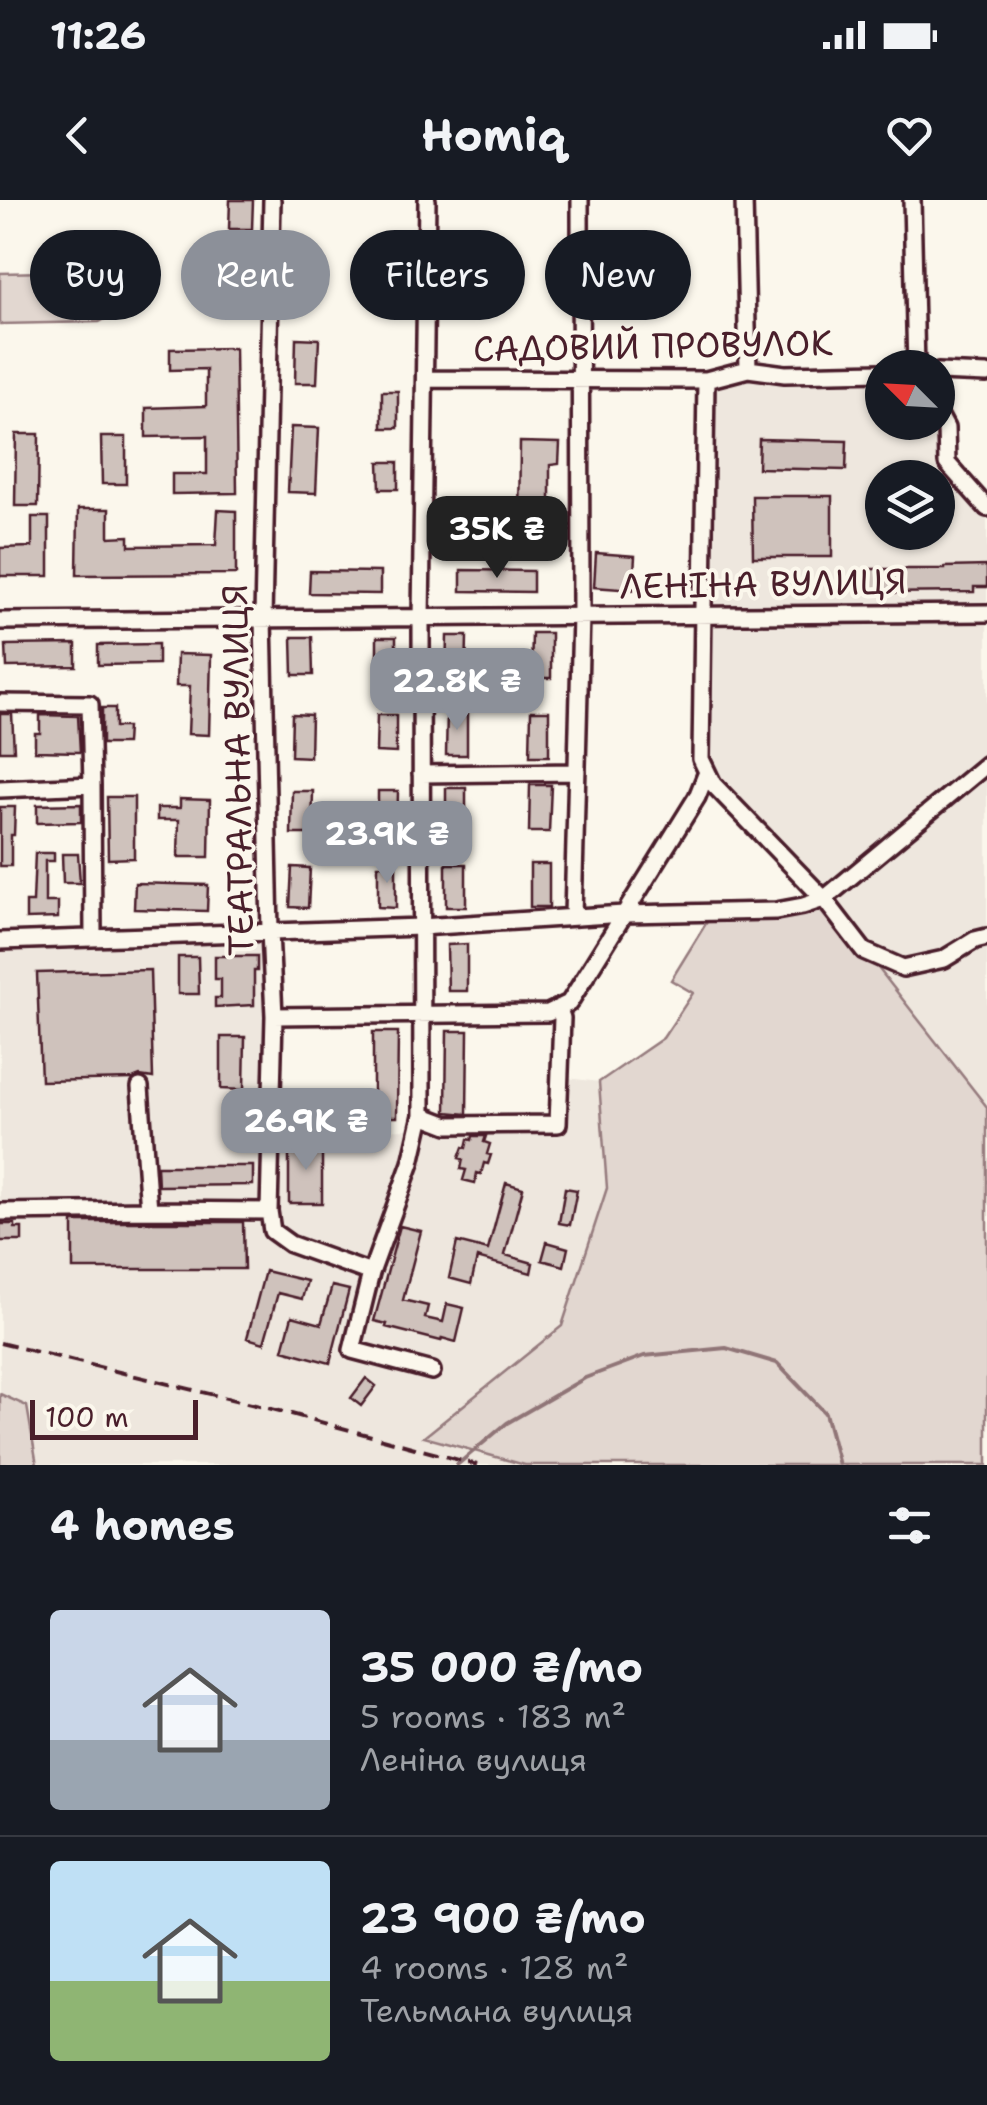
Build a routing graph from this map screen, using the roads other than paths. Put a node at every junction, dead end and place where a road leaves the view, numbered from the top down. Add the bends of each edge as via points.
1 (272, 200) edge
2 (427, 200) edge
3 (580, 200) edge
4 (744, 200) edge
5 (912, 200) edge
6 (916, 350) edge
7 (748, 369) junction
8 (865, 372) edge
9 (955, 373) edge
10 (987, 374) edge
11 (425, 379) junction
12 (581, 379) junction
13 (706, 380) junction
14 (946, 440) edge
15 (987, 508) edge
16 (987, 613) edge
17 (704, 615) junction
18 (582, 616) junction
19 (263, 618) junction
20 (420, 618) junction
21 (0, 621) edge
22 (0, 703) edge
23 (987, 764) edge
24 (577, 772) junction
25 (708, 772) junction
26 (422, 774) junction
27 (92, 785) junction
28 (0, 788) edge
29 (824, 899) junction
30 (624, 914) junction
31 (573, 916) junction
32 (421, 927) junction
33 (270, 932) junction
34 (987, 937) edge
35 (92, 938) junction
36 (0, 940) edge
37 (559, 1009) junction
38 (422, 1013) junction
39 (274, 1016) junction
40 (140, 1086) dead end
41 (422, 1115) junction
42 (149, 1210) junction
43 (0, 1212) edge
44 (269, 1212) junction
45 (371, 1273) junction
46 (432, 1371) dead end

1 - 19 street, ТЕАТРАЛЬНА ВУЛИЦЯ
2 - 11 street
3 - 12 street
4 - 7 street
5 - 6 street
7 - 8 street, САДОВИЙ ПРОВУЛОК
7 - 13 street, САДОВИЙ ПРОВУЛОК
9 - 10 street
11 - 12 street, САДОВИЙ ПРОВУЛОК
11 - 20 street
12 - 13 street, САДОВИЙ ПРОВУЛОК
12 - 18 street
13 - 17 street
14 - 15 street via 947,463
16 - 17 street, ЛЕНІНА ВУЛИЦЯ
17 - 18 street, ЛЕНІНА ВУЛИЦЯ
17 - 25 street via 701,758
18 - 20 street, ЛЕНІНА ВУЛИЦЯ
18 - 24 street
19 - 20 street, ЛЕНІНА ВУЛИЦЯ
19 - 21 street, ЛЕНІНА ВУЛИЦЯ
19 - 33 street, ТЕАТРАЛЬНА ВУЛИЦЯ
20 - 26 street
22 - 27 street via 90,704
23 - 29 street
24 - 26 street
24 - 31 street
25 - 29 street
25 - 30 street
26 - 32 street
27 - 28 street
27 - 35 street
29 - 30 street via 776,910
29 - 34 street via 864,950 903,968 944,960
30 - 31 street
30 - 37 street
31 - 32 street
32 - 33 street
32 - 38 street
33 - 35 street
33 - 39 street, ТЕАТРАЛЬНА ВУЛИЦЯ
35 - 36 street
37 - 38 street
37 - 41 street via 558,1124 448,1125
38 - 39 street
38 - 41 street
39 - 44 street, ТЕАТРАЛЬНА ВУЛИЦЯ
40 - 42 street
41 - 45 street
42 - 43 street
42 - 44 street
44 - 45 street via 272,1231 290,1244
45 - 46 street via 352,1350

